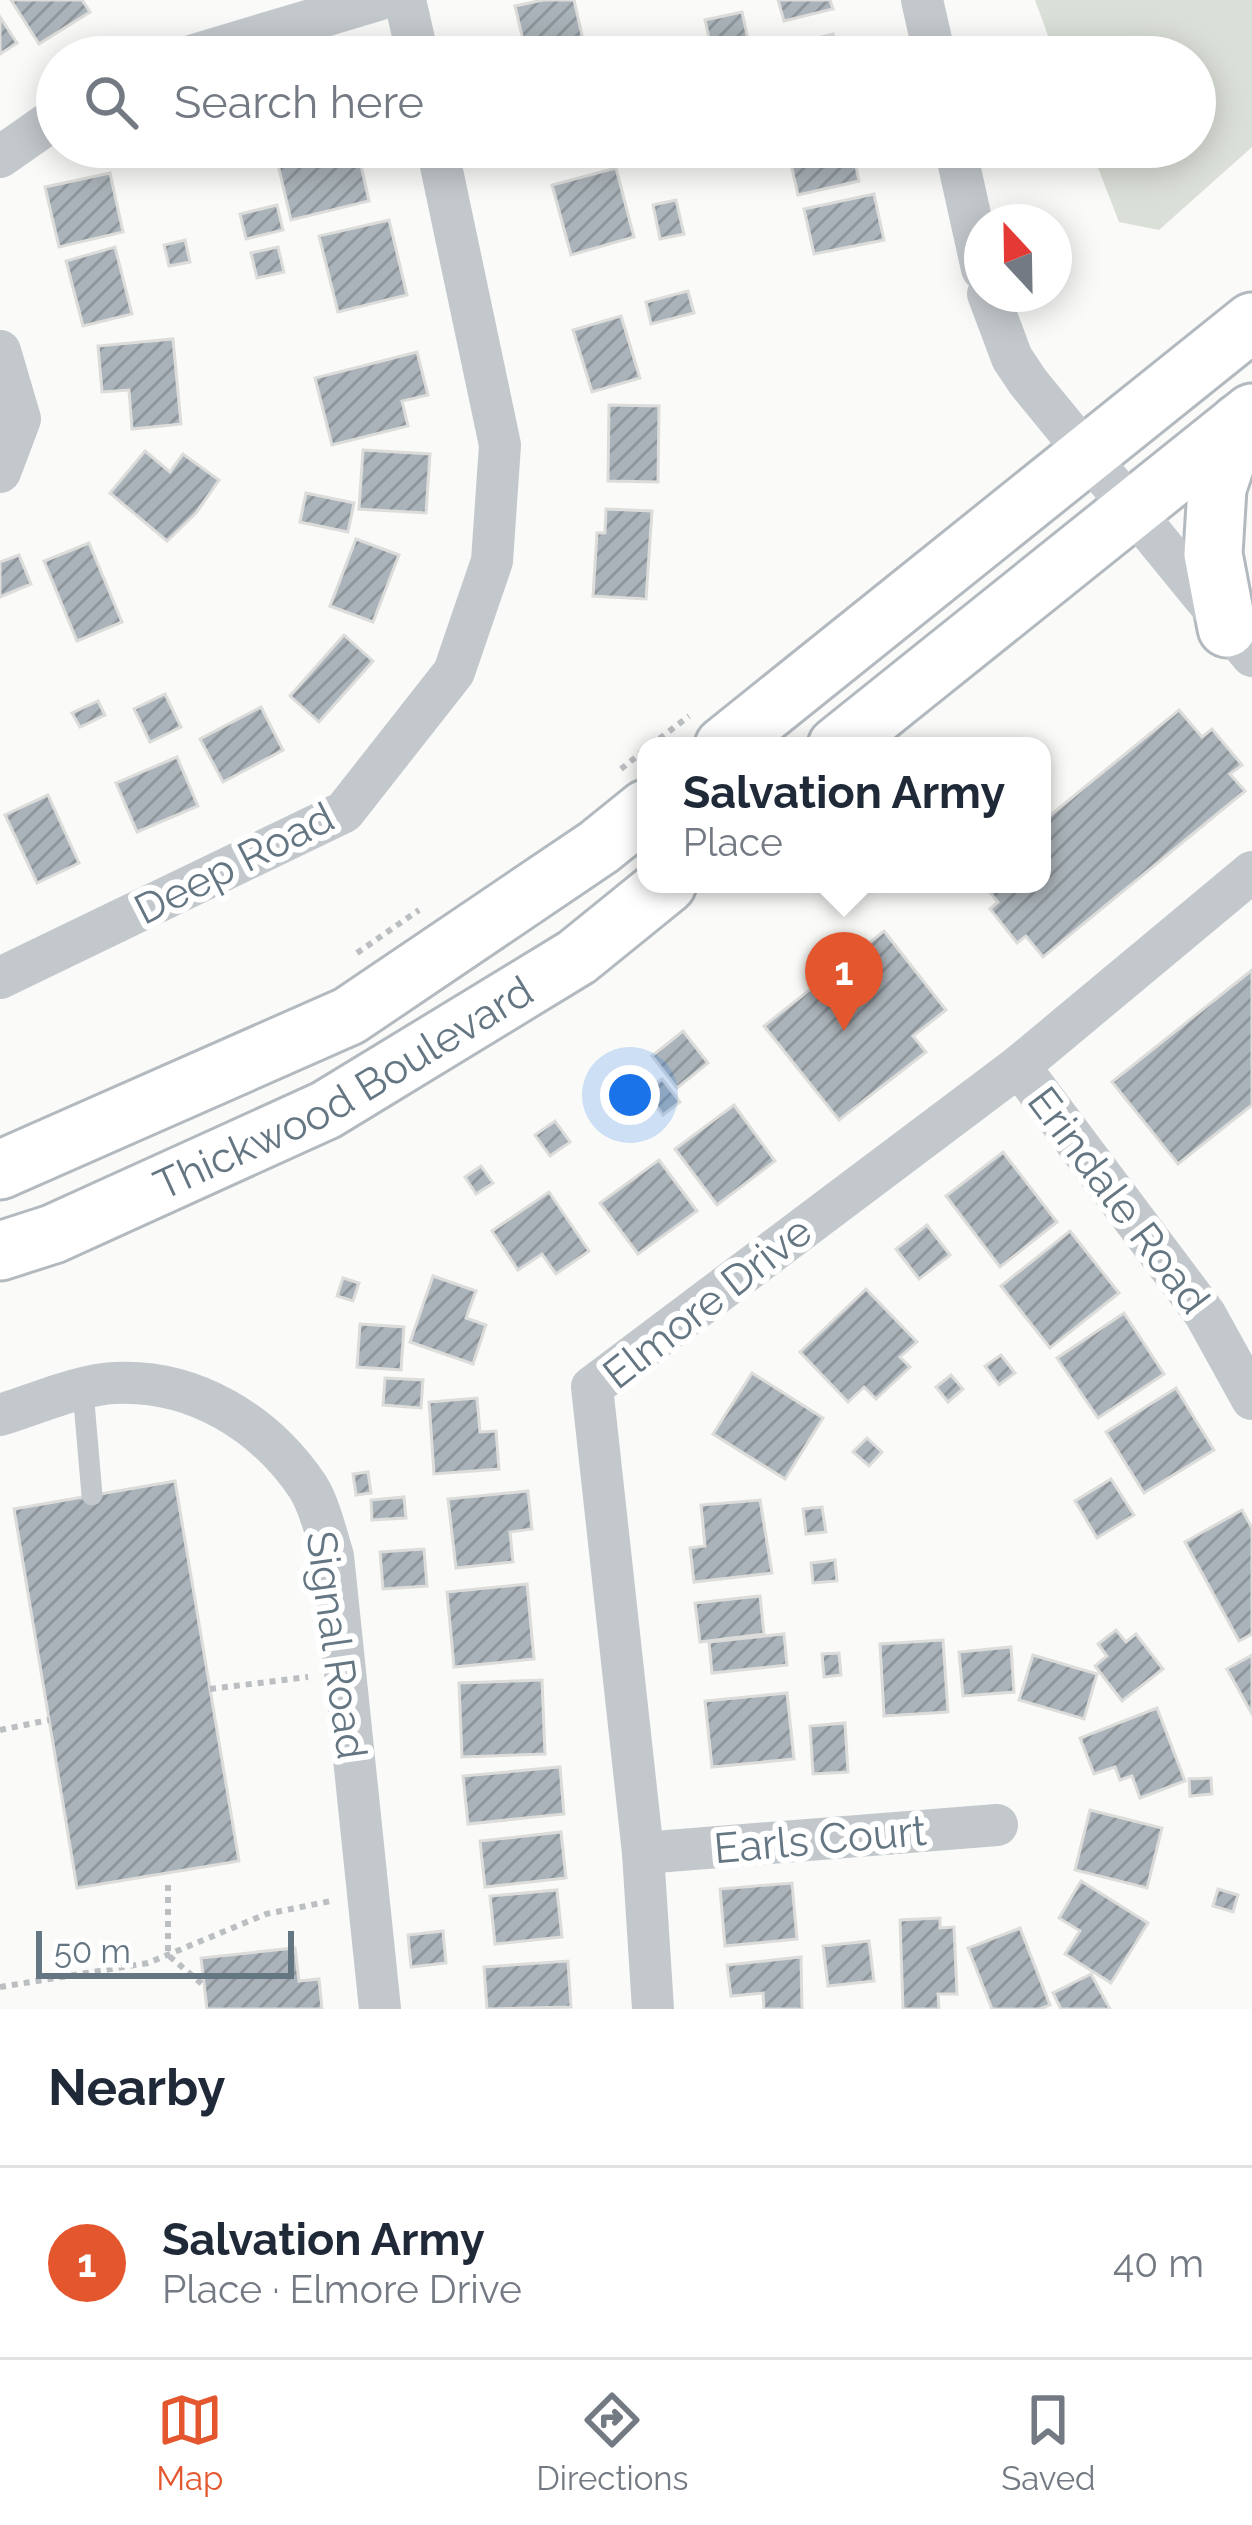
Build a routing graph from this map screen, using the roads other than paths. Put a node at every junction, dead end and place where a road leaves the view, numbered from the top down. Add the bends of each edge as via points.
1 (378, 0) edge
2 (406, 0) edge
3 (922, 0) edge
4 (257, 36) edge
5 (414, 36) edge
6 (930, 36) edge
7 (36, 132) edge
8 (0, 157) edge
9 (441, 168) edge
10 (960, 168) edge
11 (968, 204) edge
12 (995, 312) edge
13 (1252, 322) edge
14 (0, 351) edge
15 (1246, 418) edge
16 (1086, 455) junction
17 (0, 472) edge
18 (1129, 509) junction
19 (1239, 642) edge
20 (735, 737) edge
21 (848, 737) edge
22 (628, 793) edge
23 (1252, 872) edge
24 (656, 893) edge
25 (0, 978) edge
26 (1019, 1066) junction
27 (0, 1170) edge
28 (0, 1252) edge
29 (82, 1391) junction
30 (1252, 1399) edge
31 (0, 1414) edge
32 (92, 1496) dead end
33 (997, 1825) dead end
34 (643, 1853) junction
35 (380, 2009) edge
36 (653, 2009) edge

1 - 4 street
2 - 5 street
3 - 6 street
7 - 8 street
9 - 25 street, Deep Road via 500,445 492,560 454,672 344,812
10 - 11 street
12 - 16 street via 1012,358
13 - 16 main road
14 - 17 street via 20,419
15 - 18 main road
15 - 19 main road via 1217,488 1213,554
16 - 18 street
16 - 20 main road
18 - 19 street
18 - 21 main road
22 - 27 main road, Thickwood Boulevard via 599,847 350,1016
23 - 26 street, Elmore Drive
24 - 28 main road, Thickwood Boulevard via 577,957 326,1110
26 - 30 street, Erindale Road via 1205,1314
26 - 34 street, Elmore Drive via 592,1387
29 - 31 street, Signal Road
29 - 32 lane
29 - 35 street, Signal Road via 113,1382 179,1388 270,1439 310,1491 333,1556
33 - 34 street, Earls Court
34 - 36 street, Elmore Drive

